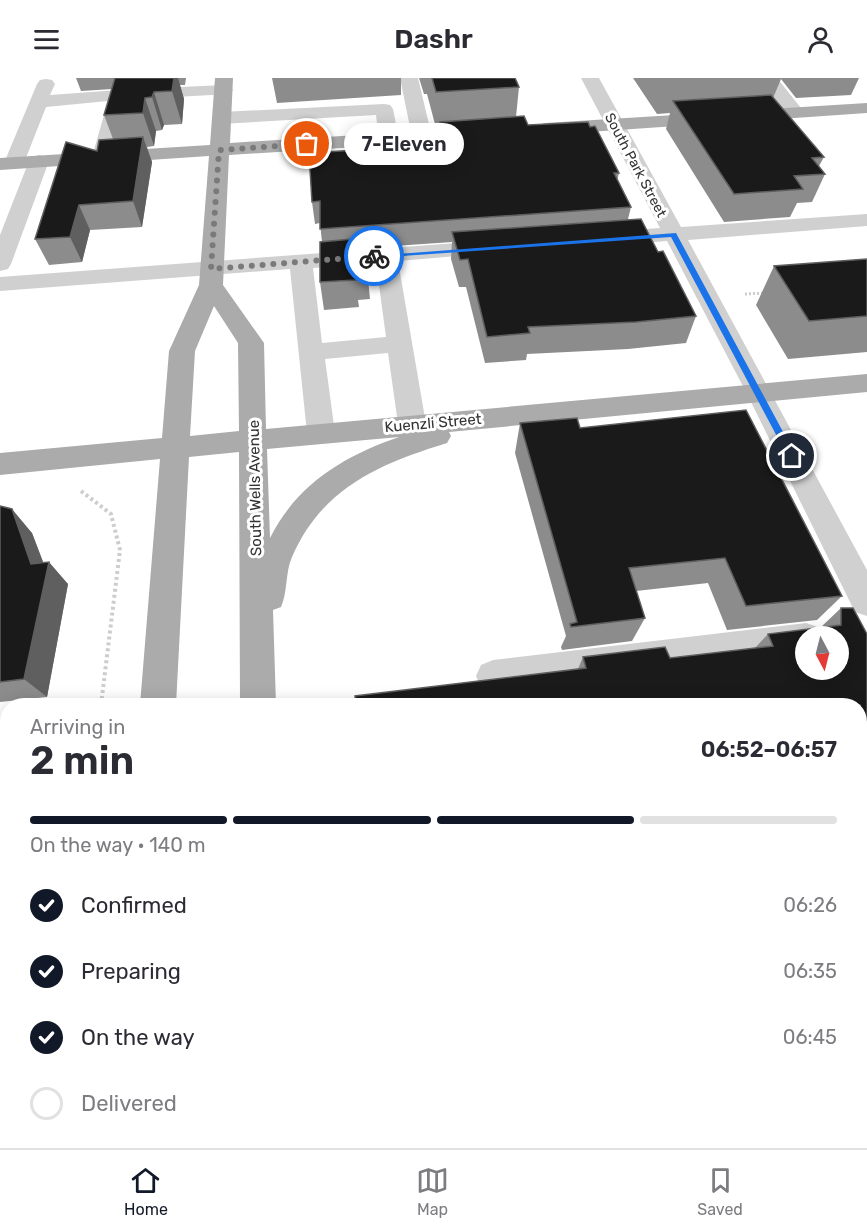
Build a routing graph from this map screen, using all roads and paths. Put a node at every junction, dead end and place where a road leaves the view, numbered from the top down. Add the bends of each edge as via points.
1 (48, 78) edge
2 (409, 78) edge
3 (590, 78) edge
4 (768, 78) edge
5 (224, 84) edge
6 (119, 95) junction
7 (38, 103) junction
8 (867, 108) edge
9 (796, 113) junction
10 (221, 118) junction
11 (615, 125) junction
12 (524, 130) edge
13 (502, 132) edge
14 (422, 137) junction
15 (389, 139) junction
16 (219, 150) junction
17 (102, 158) junction
18 (39, 161) junction
19 (7, 163) edge
20 (867, 220) edge
21 (674, 235) junction
22 (582, 241) edge
23 (523, 245) edge
24 (387, 255) junction
25 (302, 262) junction
26 (0, 264) edge
27 (211, 277) junction
28 (0, 284) edge
29 (767, 292) dead end
30 (745, 294) dead end
31 (399, 344) junction
32 (311, 352) junction
33 (867, 383) edge
34 (760, 394) junction
35 (519, 415) junction
36 (412, 424) junction
37 (321, 433) junction
38 (254, 440) junction
39 (176, 449) junction
40 (0, 464) edge
41 (73, 489) dead end
42 (850, 627) edge
43 (795, 639) edge
44 (258, 667) junction
45 (493, 676) dead end
46 (102, 698) edge
47 (158, 698) edge
48 (258, 698) edge

1 - 7 street
2 - 14 street
3 - 11 street, South Park Street
4 - 9 street
5 - 6 street
5 - 10 main road
6 - 7 street
6 - 17 street
7 - 19 street
8 - 9 main road
9 - 11 main road
10 - 15 street via 384,109
10 - 16 main road
11 - 12 main road
11 - 21 street, South Park Street
13 - 14 main road
14 - 15 main road
15 - 16 main road
16 - 17 main road
16 - 27 main road
17 - 18 main road
18 - 19 main road
18 - 26 street
20 - 21 street
21 - 22 street
21 - 34 street, South Park Street
23 - 24 street
24 - 25 street
24 - 31 street
25 - 27 street
25 - 32 street
27 - 28 street
27 - 38 main road, South Wells Avenue via 251,343
27 - 39 main road via 182,351
29 - 30 path
31 - 32 street
31 - 36 street
32 - 37 street
33 - 34 main road, Kuenzli Street
34 - 35 main road, Kuenzli Street
34 - 42 street, South Park Street
35 - 36 main road, Kuenzli Street
35 - 44 main road via 415,442 363,461 319,492 298,515 274,562
36 - 37 main road, Kuenzli Street
37 - 38 main road, Kuenzli Street
38 - 39 main road, Kuenzli Street
38 - 44 main road, South Wells Avenue
39 - 40 main road, Kuenzli Street
39 - 47 main road
41 - 46 path via 82,491 111,514 120,550
43 - 45 street
44 - 48 main road, South Wells Avenue

